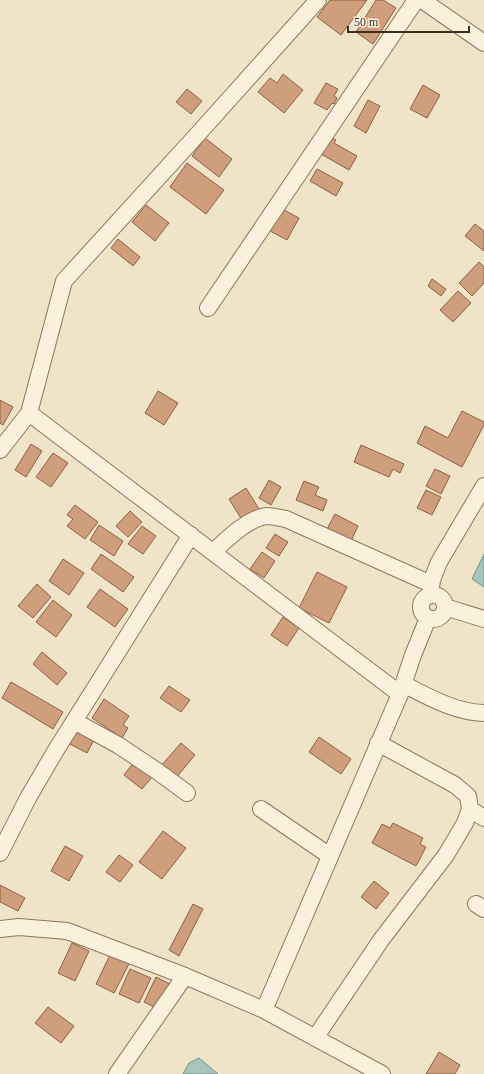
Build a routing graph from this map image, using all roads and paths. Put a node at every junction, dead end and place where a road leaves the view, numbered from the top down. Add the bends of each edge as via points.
1 (318, 0) edge
2 (416, 0) edge
3 (422, 0) edge
4 (484, 43) edge
5 (208, 308) dead end
6 (29, 413) junction
7 (0, 450) edge
8 (484, 486) edge
9 (191, 535) junction
10 (213, 552) junction
11 (430, 589) junction
12 (446, 607) junction
13 (428, 618) junction
14 (484, 620) edge
15 (401, 689) junction
16 (484, 713) edge
17 (74, 721) junction
18 (378, 743) junction
19 (187, 793) dead end
20 (260, 809) dead end
21 (470, 809) junction
22 (484, 818) edge
23 (0, 853) edge
24 (330, 856) junction
25 (0, 929) edge
26 (185, 976) junction
27 (264, 1010) junction
28 (315, 1038) junction
29 (117, 1074) edge
30 (382, 1074) edge

1 - 6 street via 64,281
2 - 5 street
3 - 4 street
6 - 7 street
6 - 9 street
8 - 11 street via 439,562
9 - 10 street
9 - 17 street
10 - 11 street via 238,530 258,519 268,516 286,519
10 - 15 street
11 - 12 street via 443,599
11 - 13 street via 421,605 422,613
12 - 13 street via 440,617
12 - 14 street
13 - 15 street
15 - 16 street via 458,709
15 - 18 street
17 - 19 street via 118,745
17 - 23 street via 28,798
18 - 21 street via 455,786 468,796
18 - 24 street
20 - 24 street
21 - 22 street
21 - 28 street via 465,823 446,855 381,940
24 - 27 street
25 - 26 street via 19,927 67,931
26 - 27 street
26 - 29 street
27 - 28 street
28 - 30 street

